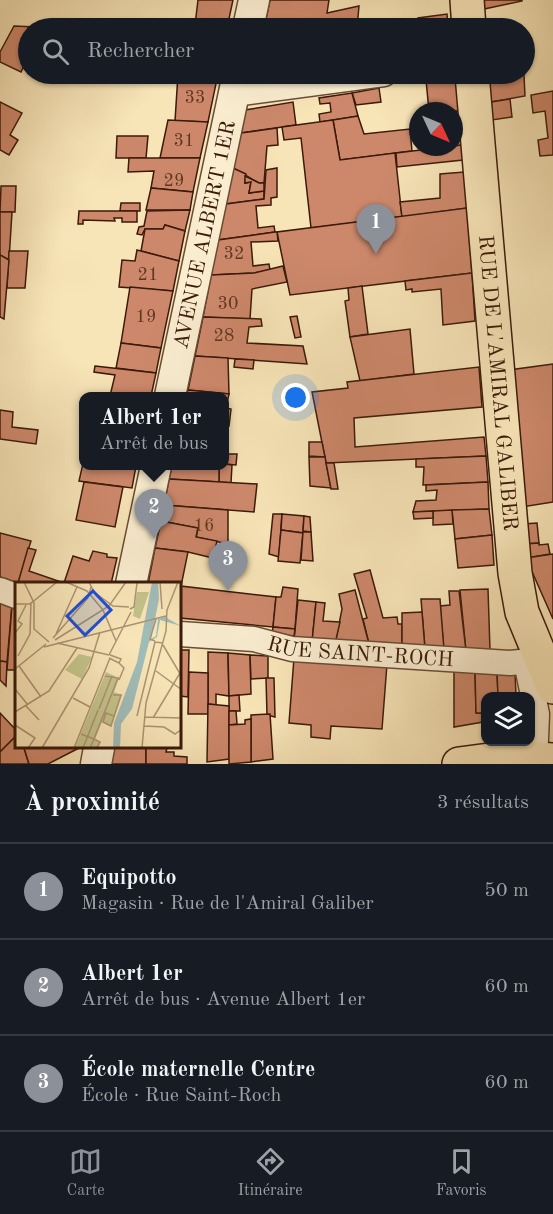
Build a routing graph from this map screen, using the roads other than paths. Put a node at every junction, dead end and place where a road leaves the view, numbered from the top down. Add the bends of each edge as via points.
1 (254, 0) edge
2 (467, 0) edge
3 (250, 18) edge
4 (468, 18) edge
5 (236, 84) edge
6 (473, 84) edge
7 (172, 392) edge
8 (155, 470) edge
9 (131, 582) edge
10 (0, 590) edge
11 (15, 596) edge
12 (182, 634) edge
13 (543, 667) edge
14 (99, 749) edge
15 (544, 756) edge
16 (96, 764) edge
17 (459, 764) edge

1 - 3 street
2 - 4 main road
5 - 7 street, AVENUE ALBERT 1ER
6 - 13 main road, RUE DE L'AMIRAL GALIBER via 515,573 522,612
8 - 9 street
10 - 11 street
12 - 13 street, RUE SAINT-ROCH via 254,639 292,649
13 - 15 street, RUE DE L'AMIRAL GALIBER via 537,714
14 - 16 street
15 - 17 main road

